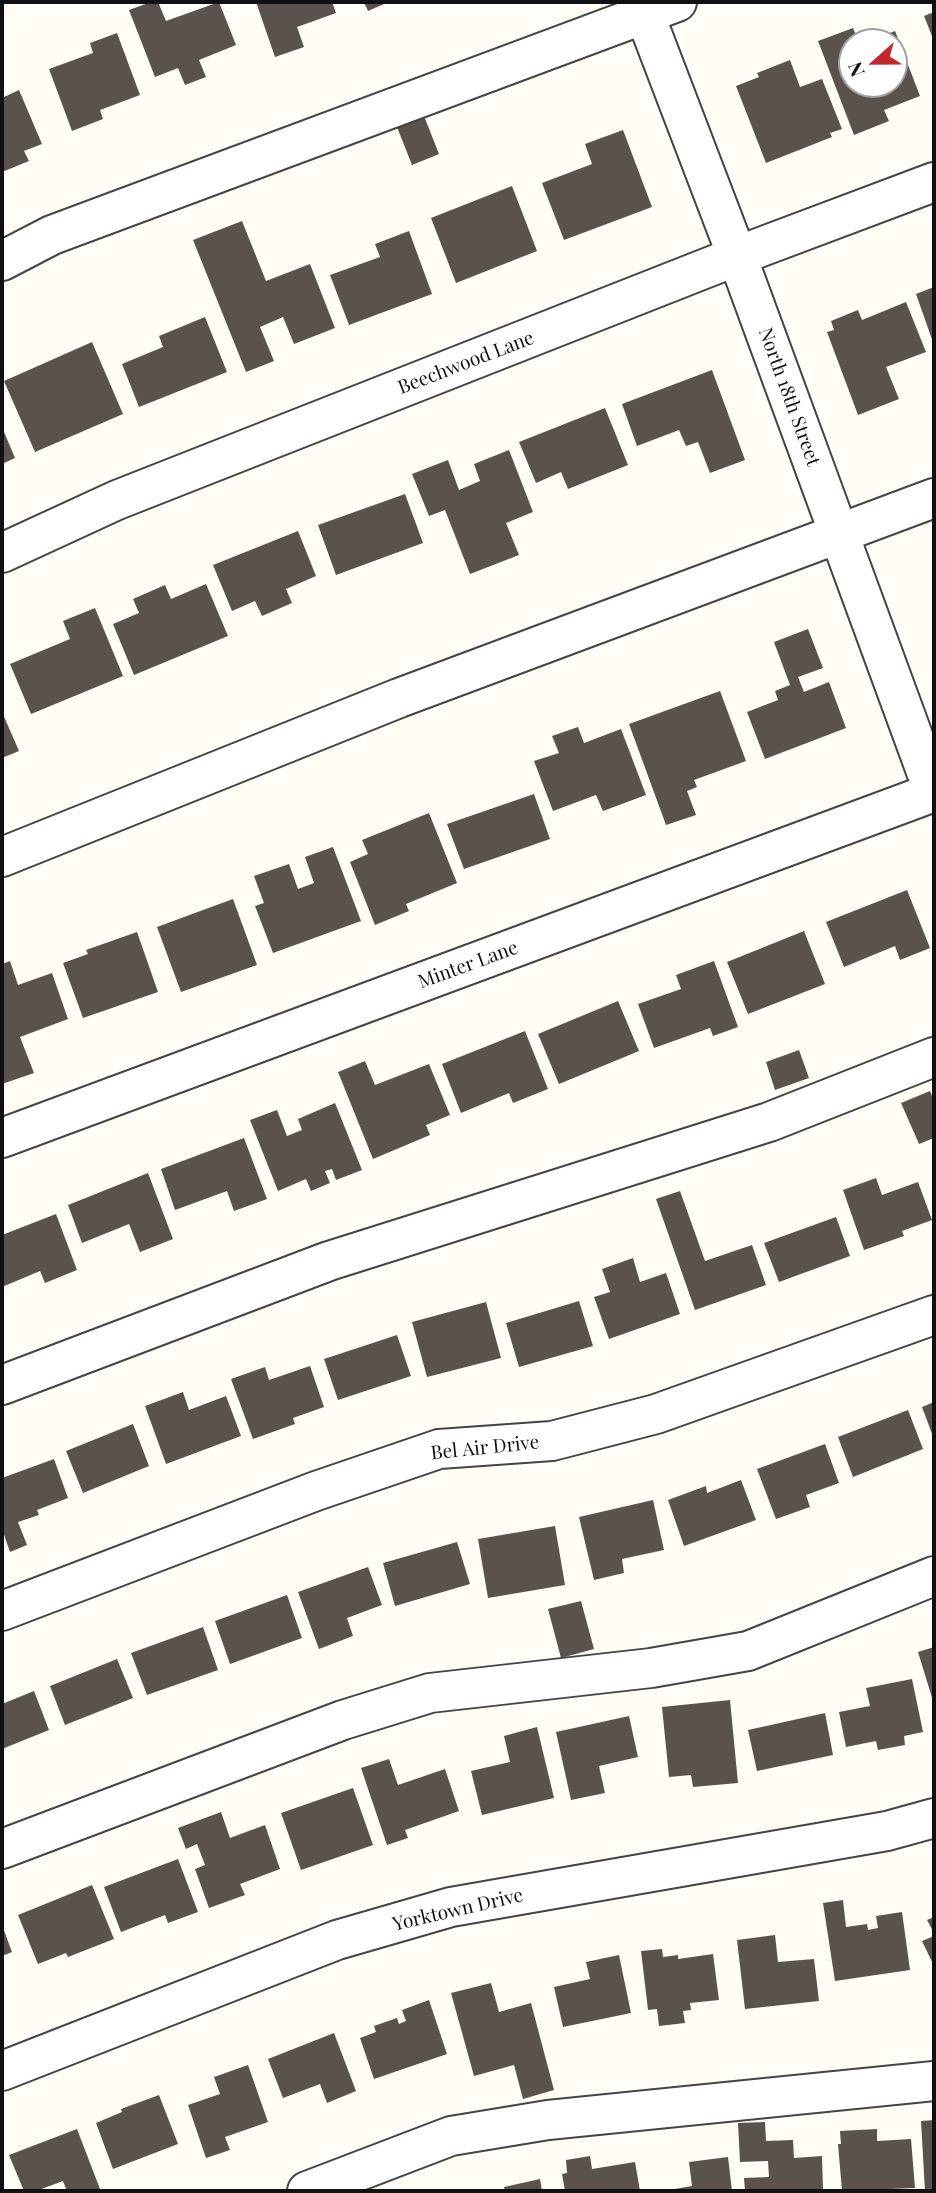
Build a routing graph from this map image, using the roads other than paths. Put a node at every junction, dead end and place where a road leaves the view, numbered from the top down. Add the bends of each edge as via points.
1 (654, 6) edge
2 (934, 182) edge
3 (737, 256) junction
4 (2, 261) edge
5 (934, 498) edge
6 (839, 534) junction
7 (2, 553) edge
8 (934, 792) edge
9 (2, 857) edge
10 (934, 1057) edge
11 (2, 1138) edge
12 (934, 1315) edge
13 (2, 1385) edge
14 (934, 1576) edge
15 (2, 1611) edge
16 (934, 1818) edge
17 (2, 1849) edge
18 (2, 2071) edge
19 (934, 2081) edge
20 (307, 2191) edge

1 - 3 street, North 18th Street
1 - 4 street via 52,234
2 - 3 street, Beechwood Lane
3 - 6 street, North 18th Street
3 - 7 street, Beechwood Lane via 117,500
5 - 6 street
6 - 8 street, North 18th Street
6 - 9 street via 399,698
8 - 11 street, Minter Lane
10 - 13 street via 769,1122 329,1261
12 - 15 street, Bel Air Drive via 656,1414 552,1441 439,1449
14 - 17 street via 748,1651 651,1668 430,1693 343,1720
16 - 18 street, Yorktown Drive via 452,1907 337,1940
19 - 20 street via 548,2120 451,2136

